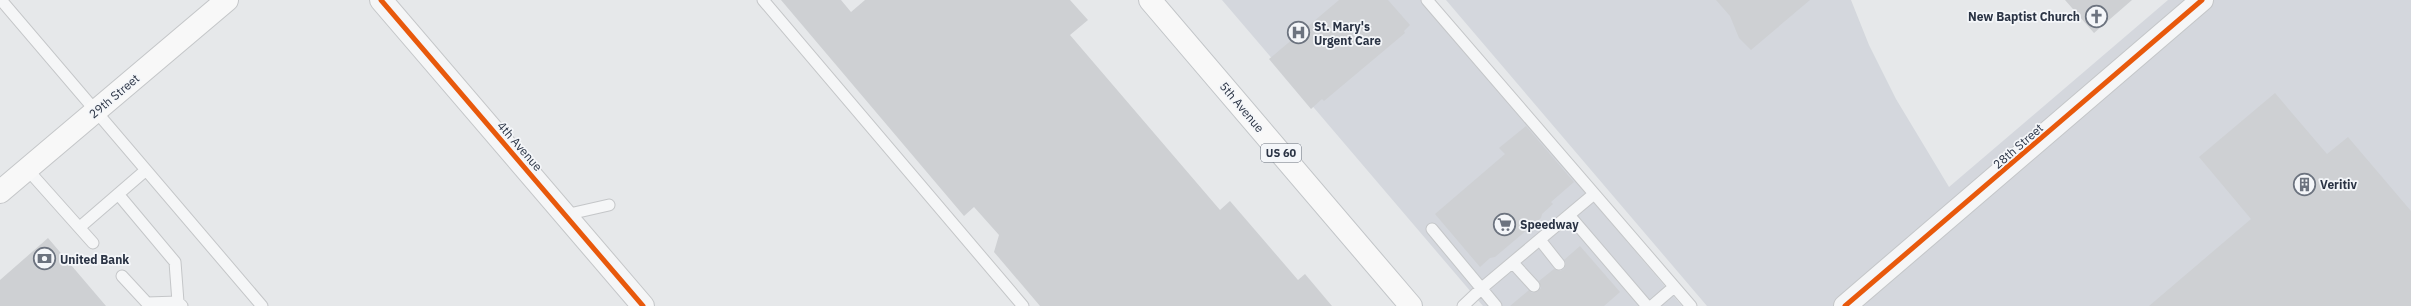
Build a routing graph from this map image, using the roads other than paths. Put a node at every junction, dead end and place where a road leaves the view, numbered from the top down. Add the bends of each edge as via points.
1 (1, 0) edge
2 (227, 0) edge
3 (381, 0) edge
4 (763, 0) edge
5 (1150, 0) edge
6 (1427, 0) edge
7 (2202, 0) edge
8 (96, 111) junction
9 (27, 169) junction
10 (146, 170) junction
11 (0, 192) edge
12 (118, 194) junction
13 (1594, 194) junction
14 (609, 205) dead end
15 (565, 215) junction
16 (1569, 215) junction
17 (80, 227) junction
18 (1432, 229) dead end
19 (1540, 240) junction
20 (93, 243) dead end
21 (1513, 263) junction
22 (1559, 264) dead end
23 (122, 276) dead end
24 (1534, 286) dead end
25 (1674, 287) junction
26 (1482, 288) junction
27 (180, 304) edge
28 (262, 306) edge
29 (643, 306) edge
30 (1023, 306) edge
31 (1411, 306) edge
32 (1463, 306) edge
33 (1496, 306) edge
34 (1647, 306) edge
35 (1652, 306) edge
36 (1691, 306) edge
37 (1845, 306) edge

1 - 8 lane
2 - 8 main road, 29th Street
3 - 15 street, 4th Avenue
4 - 30 lane
5 - 31 main road, 5th Avenue / US 60
6 - 13 lane
7 - 37 street, 28th Street
8 - 9 main road, 29th Street
8 - 10 lane
9 - 11 main road, 29th Street
9 - 17 lane
10 - 12 lane
10 - 28 lane
12 - 17 lane
12 - 27 lane via 175,262
13 - 16 lane
13 - 25 lane
14 - 15 lane
15 - 29 street, 4th Avenue
16 - 19 lane
16 - 34 lane
17 - 20 lane
18 - 26 lane
19 - 21 lane
19 - 22 lane
21 - 24 lane
21 - 26 lane
23 - 27 lane via 147,303
25 - 35 lane
25 - 36 lane
26 - 32 lane
26 - 33 lane

